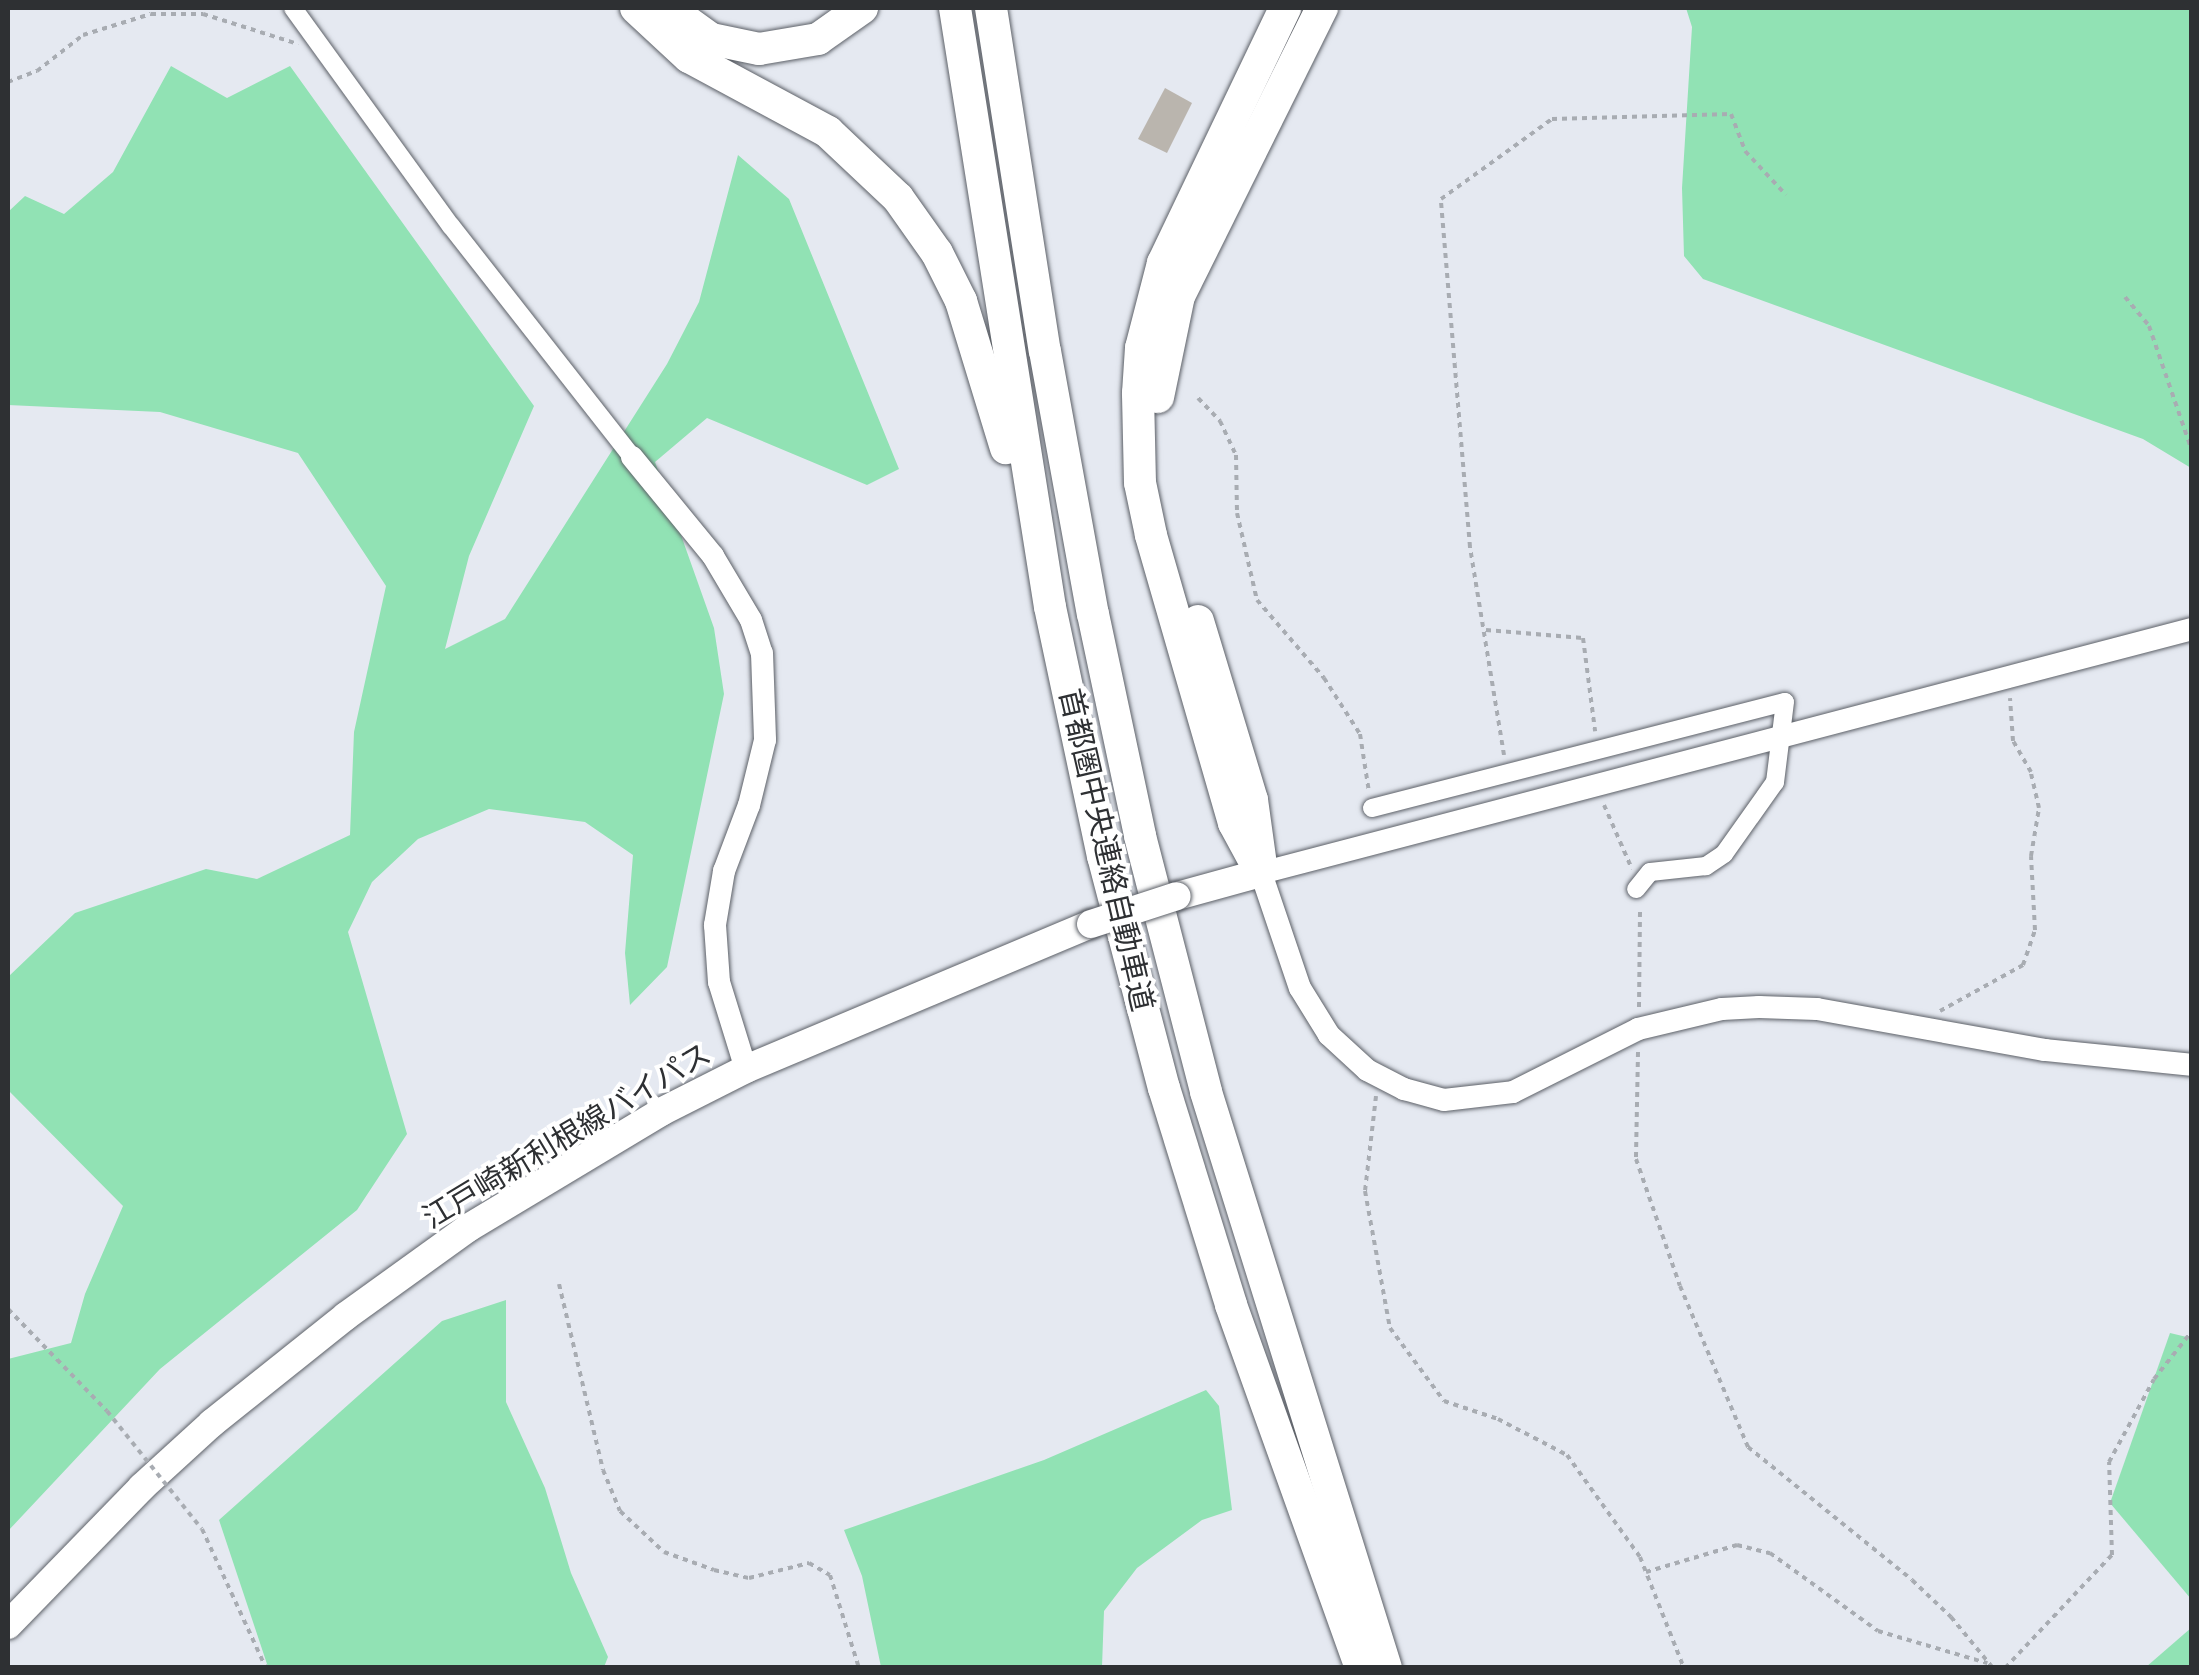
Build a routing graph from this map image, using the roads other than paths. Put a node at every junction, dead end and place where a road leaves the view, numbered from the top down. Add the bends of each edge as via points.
1 (293, 8) edge
2 (636, 8) edge
3 (668, 8) edge
4 (862, 8) edge
5 (955, 8) edge
6 (991, 8) edge
7 (1011, 8) edge
8 (1318, 8) edge
9 (1278, 17) edge
10 (1024, 204) junction
11 (1148, 395) junction
12 (632, 457) joint
13 (1050, 607) junction
14 (2192, 628) edge
15 (1782, 736) junction
16 (1372, 808) road end
17 (1261, 872) junction
18 (1636, 889) road end
19 (2192, 1065) edge
20 (746, 1068) junction
21 (8, 1624) edge
22 (1361, 1668) edge
23 (1386, 1668) edge

1 - 12 street via 451,226
2 - 13 highway via 690,57 828,132 914,218 961,301
3 - 4 highway via 711,38 759,50 818,39
5 - 13 highway, 首都圏中央連絡自動車道
6 - 10 highway, 首都圏中央連絡自動車道
7 - 10 highway
8 - 11 highway via 1179,296
9 - 11 highway via 1163,263 1149,310
10 - 23 highway, 首都圏中央連絡自動車道 via 1093,614 1140,836 1206,1092
11 - 17 highway via 1148,449 1256,817
12 - 20 street via 713,556 751,620 762,653 765,740 724,871 715,924 718,982
13 - 22 highway, 首都圏中央連絡自動車道 via 1103,856 1164,1088 1231,1305
14 - 15 street
15 - 16 street via 1785,702
15 - 17 street
15 - 18 street via 1775,782 1724,854 1706,866 1650,872
17 - 19 street via 1311,1010 1339,1047 1378,1077 1444,1100 1512,1092 1638,1029 1758,1007 1816,1008 2045,1050
17 - 20 main road, 江戸崎新利根線バイパス, bridge via 1092,924
20 - 21 main road, 江戸崎新利根線バイパス via 552,1176 392,1281 212,1423

